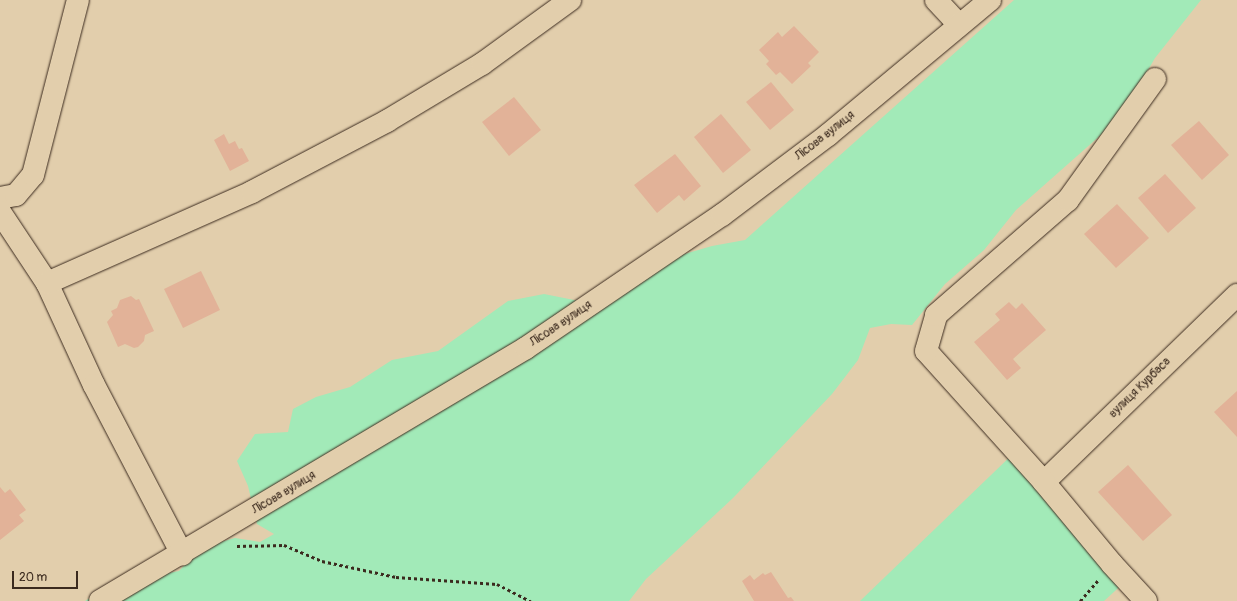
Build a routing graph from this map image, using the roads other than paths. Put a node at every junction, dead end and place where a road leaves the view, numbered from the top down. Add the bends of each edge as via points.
1 (78, 0) edge
2 (570, 0) edge
3 (936, 0) edge
4 (990, 0) edge
5 (959, 25) junction
6 (1155, 79) dead end
7 (0, 198) edge
8 (0, 212) edge
9 (47, 283) junction
10 (1237, 295) edge
11 (1044, 482) junction
12 (182, 554) junction
13 (100, 601) edge
14 (1146, 601) edge

1 - 7 street via 33,175 16,195
2 - 9 street via 482,64 387,121 252,192
3 - 5 street
4 - 5 street, Лісова вулиця
5 - 12 street, Лісова вулиця via 828,135 728,210 552,331
6 - 11 street via 1068,200 936,315 926,351
8 - 9 street
9 - 12 street via 94,384
10 - 11 street, вулиця Курбаса
11 - 14 street
12 - 13 street, Лісова вулиця

